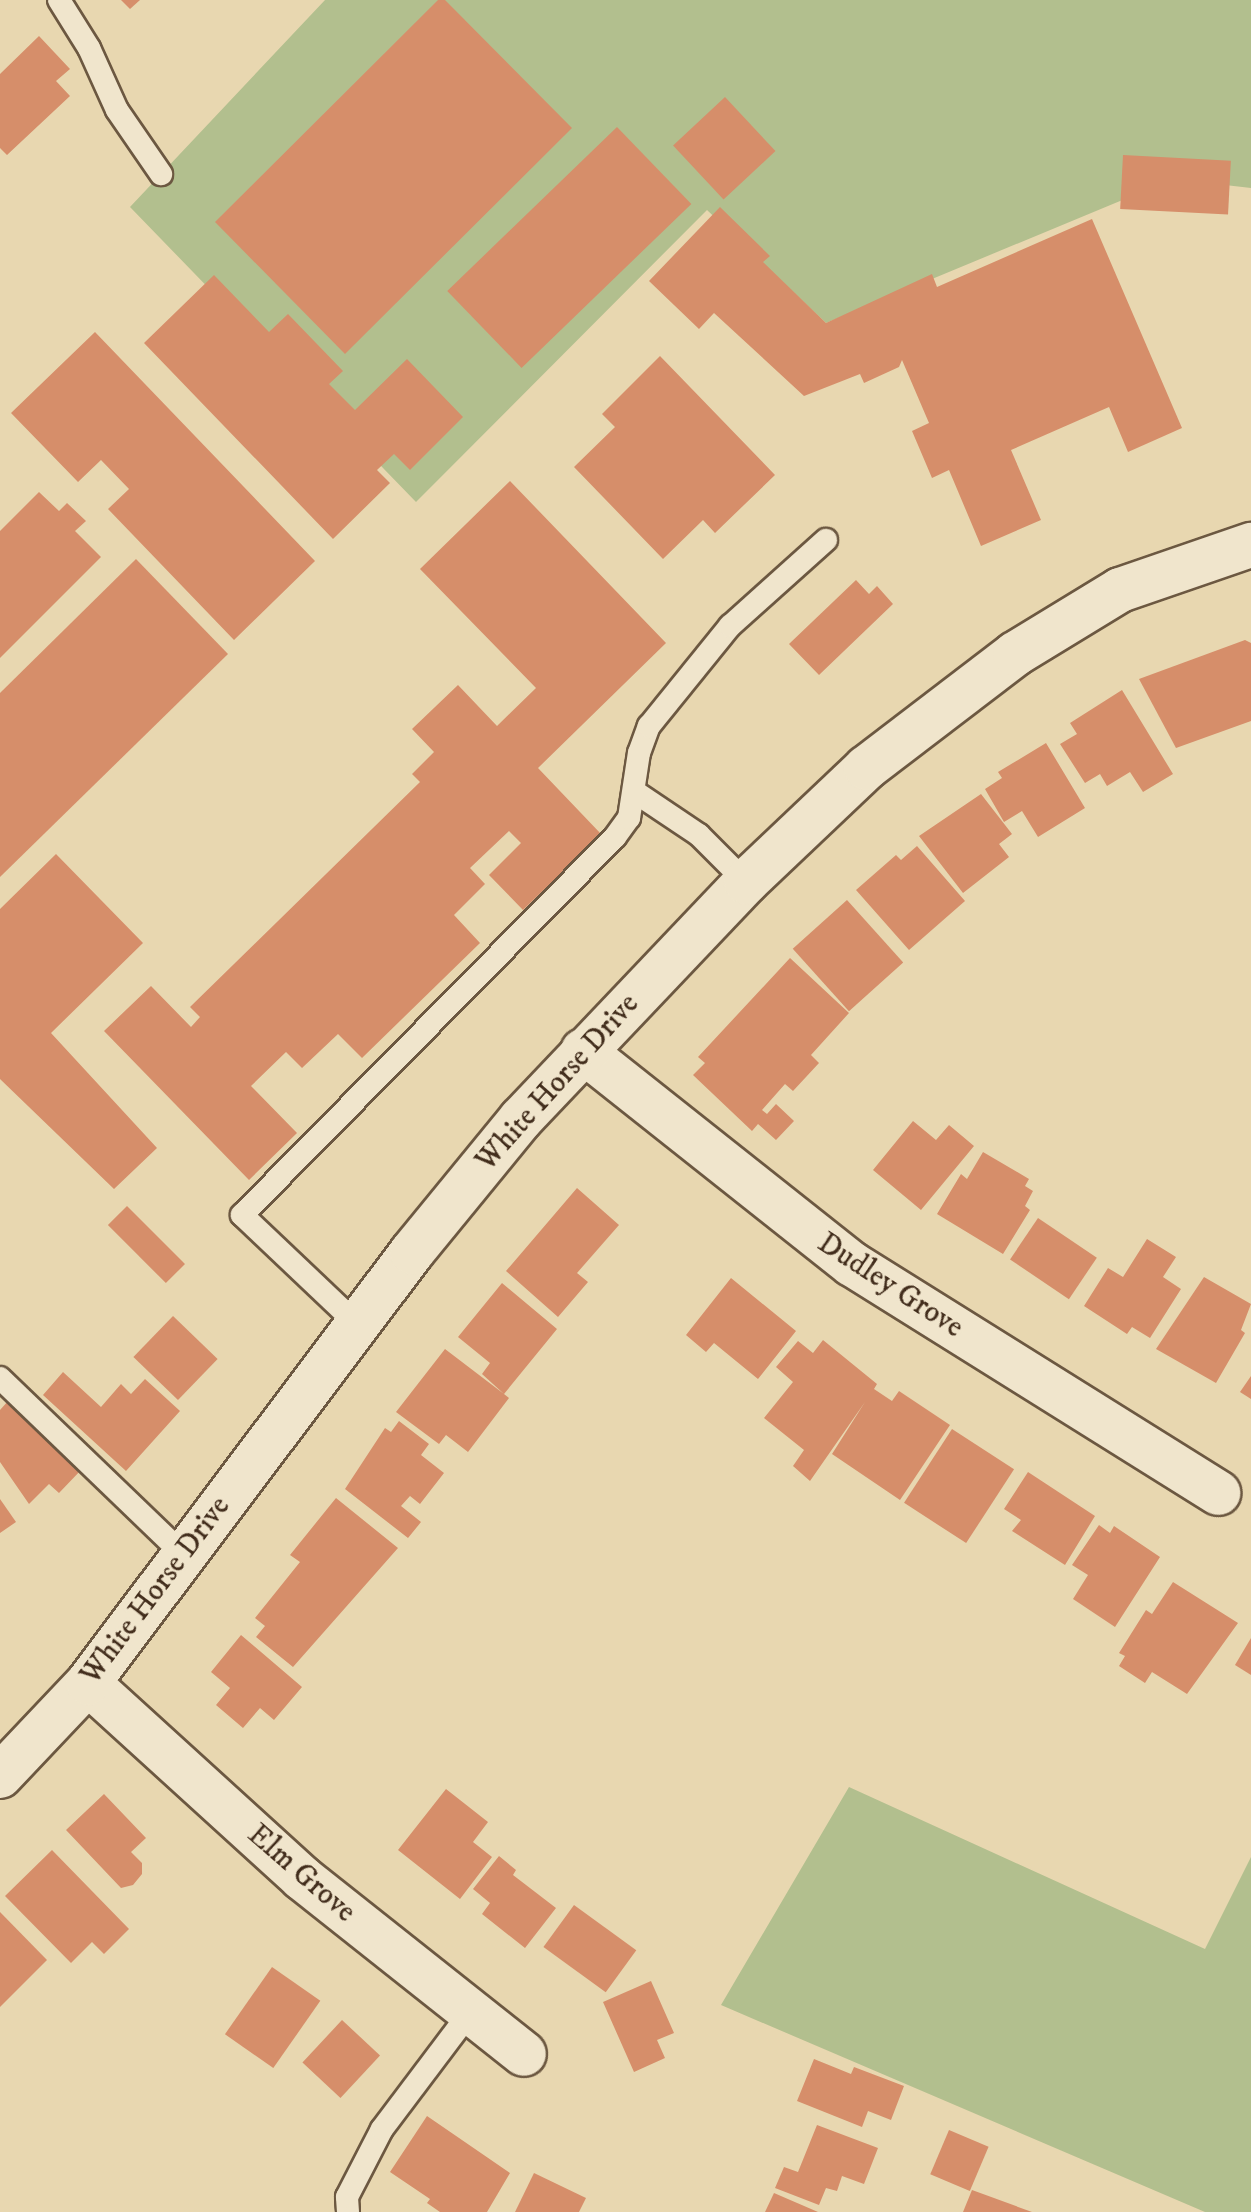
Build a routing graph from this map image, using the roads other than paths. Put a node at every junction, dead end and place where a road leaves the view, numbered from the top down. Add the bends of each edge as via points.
1 (59, 0) edge
2 (161, 174) dead end
3 (826, 540) dead end
4 (1251, 545) edge
5 (635, 792) junction
6 (746, 882) junction
7 (583, 1051) junction
8 (358, 1325) junction
9 (0, 1378) edge
10 (1218, 1493) dead end
11 (183, 1554) junction
12 (88, 1683) junction
13 (0, 1776) edge
14 (471, 2011) junction
15 (524, 2054) dead end
16 (348, 2212) edge

1 - 2 lane via 89,48 117,110
3 - 5 lane via 730,626 649,726 639,753
4 - 6 street, White Horse Drive via 1120,590 1015,654 866,768
5 - 6 lane via 699,835
5 - 8 lane via 629,818 615,837 242,1215
6 - 7 street, White Horse Drive
7 - 8 street, White Horse Drive via 432,1228
7 - 10 street, Dudley Grove via 852,1264
8 - 11 street, White Horse Drive
9 - 11 lane
11 - 12 street, White Horse Drive
12 - 13 street, White Horse Drive
12 - 14 street, Elm Grove via 302,1878
14 - 15 street, Elm Grove
14 - 16 lane via 382,2129 347,2197

